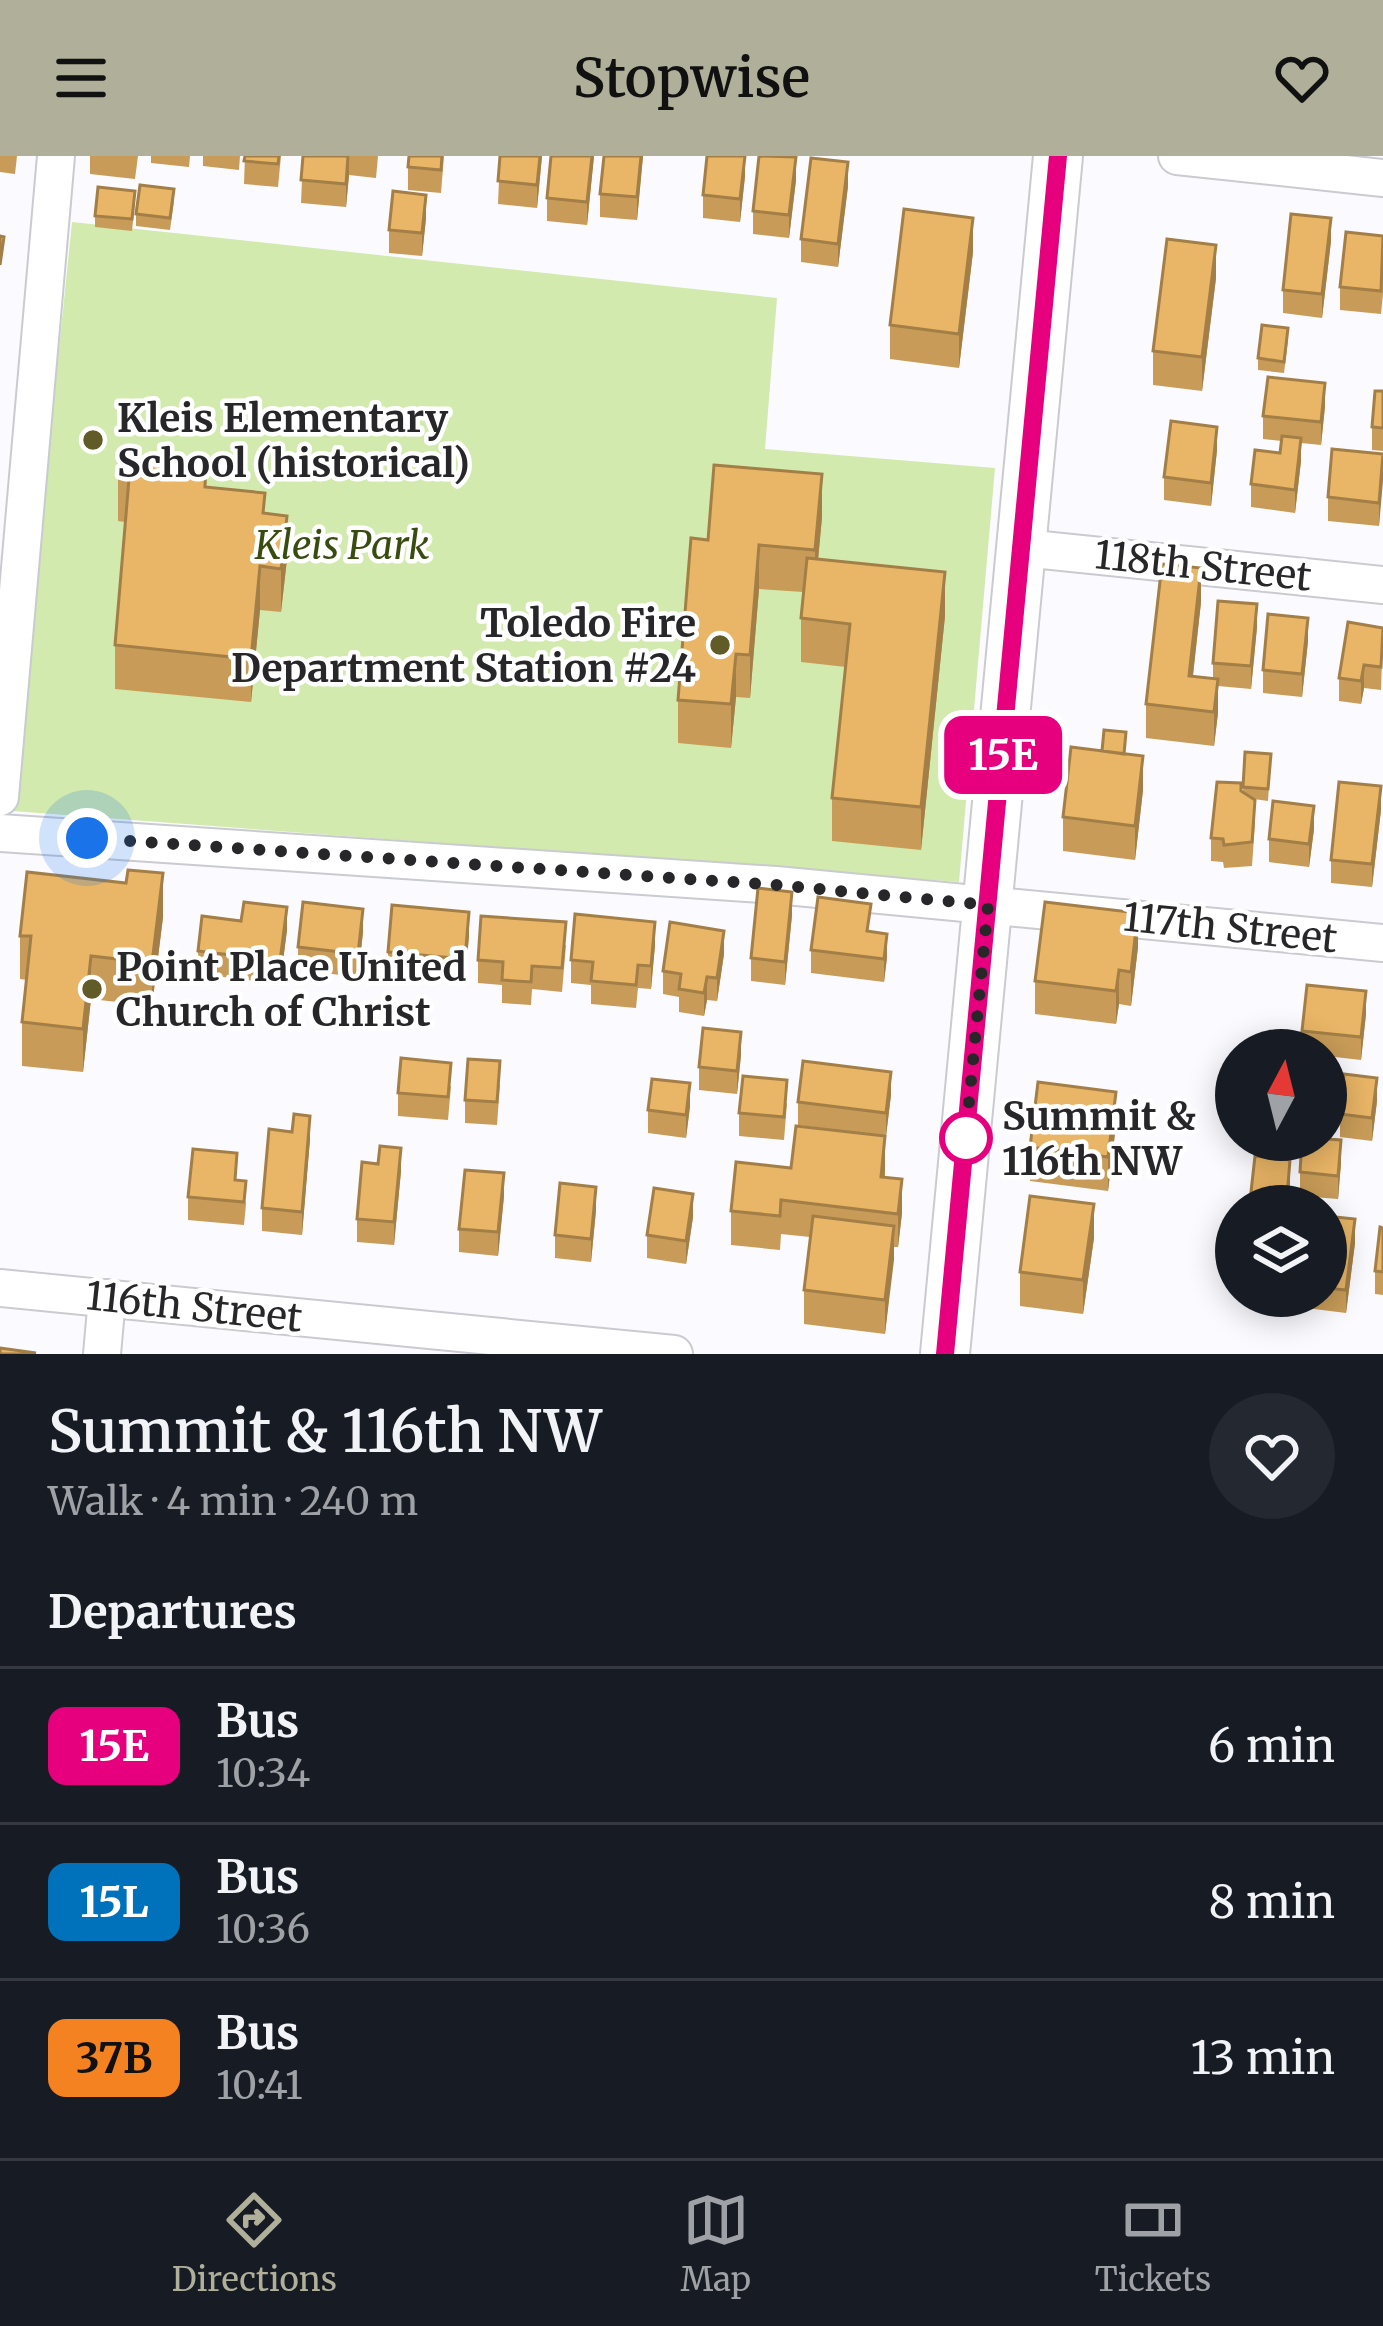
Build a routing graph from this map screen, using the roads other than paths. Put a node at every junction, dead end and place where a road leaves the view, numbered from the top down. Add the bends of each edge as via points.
1 (56, 156) edge
2 (1058, 156) edge
3 (1177, 156) edge
4 (1383, 178) edge
5 (16, 427) edge
6 (1023, 548) junction
7 (1383, 585) edge
8 (0, 797) edge
9 (0, 832) edge
10 (988, 905) junction
11 (1383, 943) edge
12 (0, 1288) edge
13 (107, 1298) junction
14 (102, 1354) edge
15 (674, 1354) edge
16 (945, 1354) edge

1 - 5 street
2 - 6 main road
3 - 4 street
5 - 8 street
6 - 7 street, 118th Street
6 - 10 main road
9 - 10 street, 117th Street
10 - 11 street, 117th Street
10 - 16 main road
12 - 13 street, 116th Street
13 - 14 street
13 - 15 street, 116th Street

